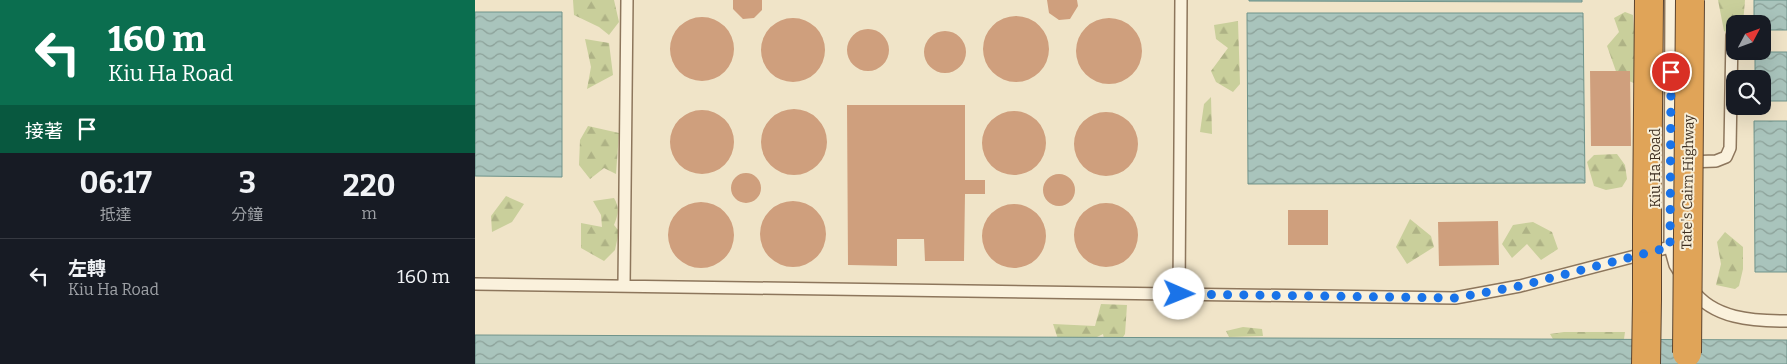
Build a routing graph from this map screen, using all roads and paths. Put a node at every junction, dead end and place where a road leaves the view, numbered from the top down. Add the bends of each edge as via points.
1 (627, 0) edge
2 (1181, 0) edge
3 (1649, 0) edge
4 (1671, 0) edge
5 (1690, 0) edge
6 (1732, 60) edge
7 (1670, 163) junction
8 (1670, 247) junction
9 (475, 284) edge
10 (624, 286) junction
11 (1179, 294) junction
12 (1787, 321) edge
13 (1646, 364) edge
14 (1687, 364) edge

1 - 10 lane
2 - 11 lane
3 - 13 highway, bridge
4 - 7 lane, Kiu Ha Road
5 - 14 highway, Tate's Cairn Highway, bridge
6 - 7 lane via 1730,148 1726,157 1716,161
7 - 8 lane, Kiu Ha Road
8 - 11 lane via 1520,286 1455,298
8 - 12 lane via 1675,265 1699,299 1723,313 1753,321
9 - 10 lane
10 - 11 lane

